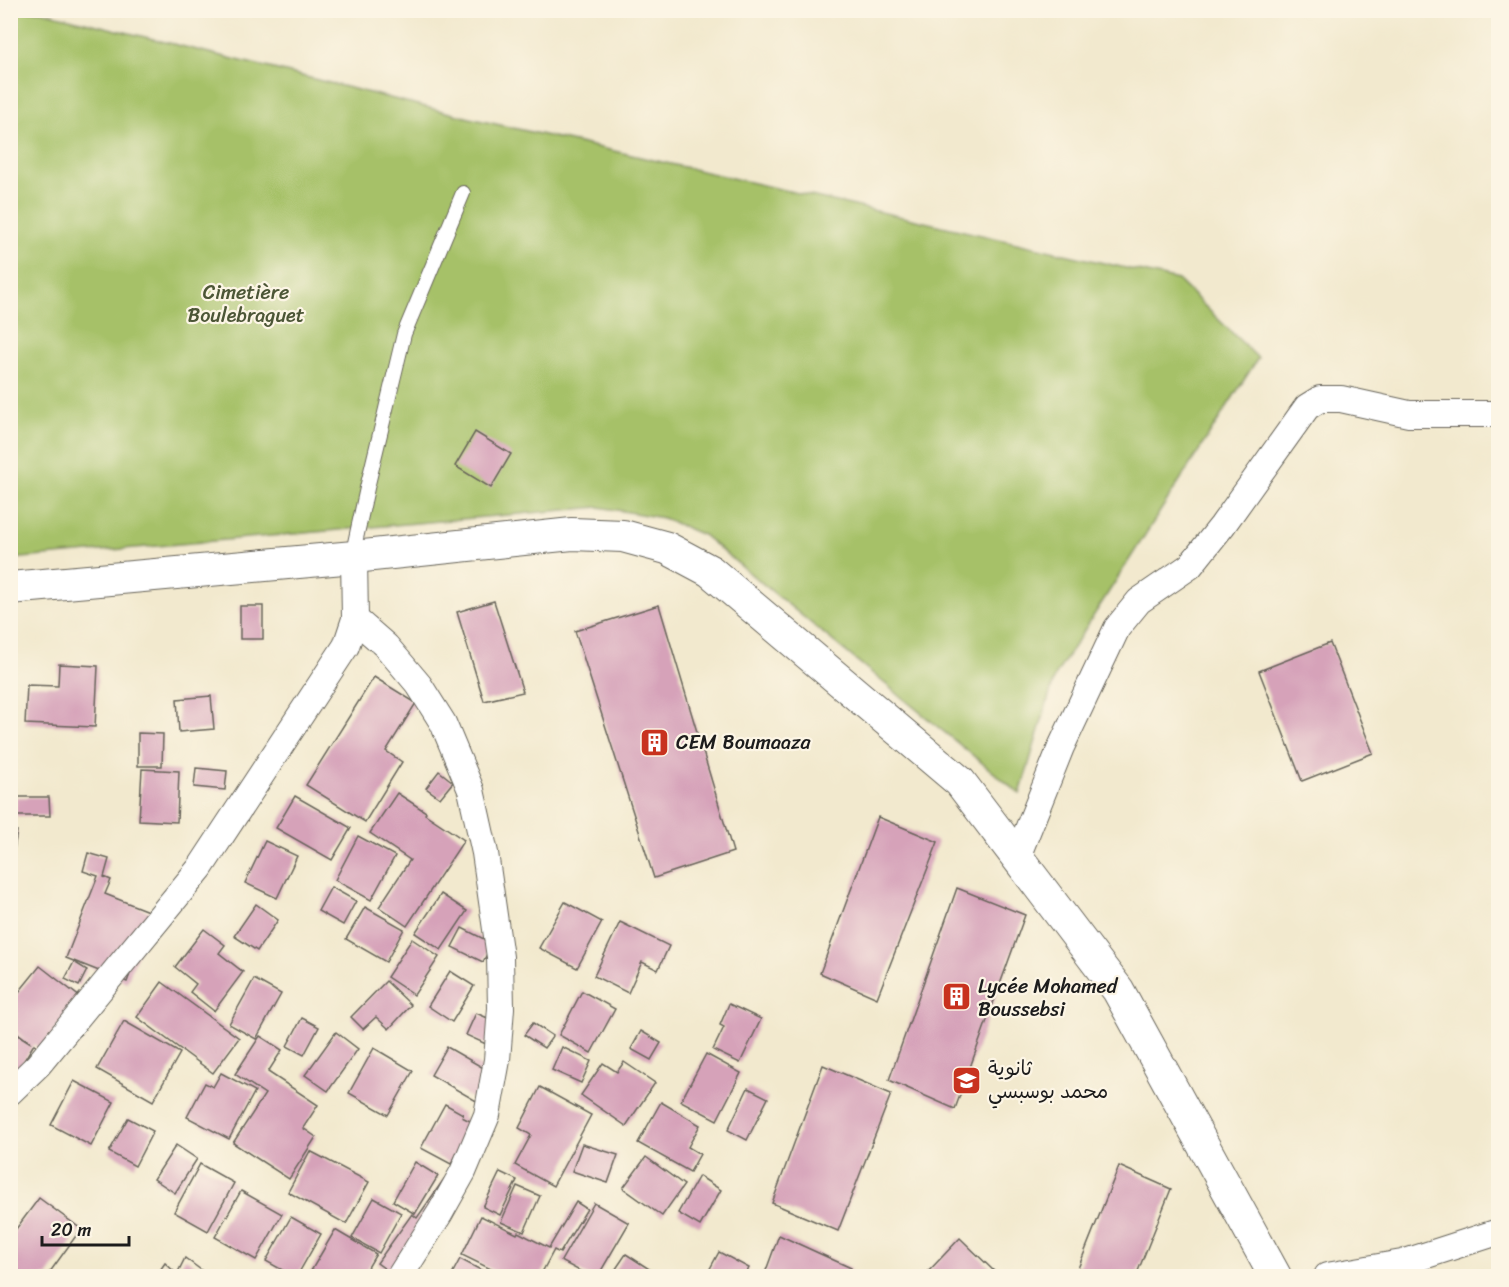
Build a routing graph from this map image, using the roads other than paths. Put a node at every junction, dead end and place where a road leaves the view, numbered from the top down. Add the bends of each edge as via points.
1 (464, 193) dead end
2 (1498, 414) edge
3 (354, 557) junction
4 (10, 588) edge
5 (355, 619) junction
6 (1017, 857) junction
7 (10, 1092) edge
8 (1498, 1232) edge
9 (400, 1276) edge
10 (1275, 1276) edge
11 (1327, 1276) edge

1 - 3 lane via 405,334
2 - 6 street via 1409,414 1341,399 1320,399 1307,407 1190,566 1139,601 1117,628 1061,747
3 - 4 street
3 - 5 street
3 - 6 street via 572,534 623,536 667,548 710,571 960,782
5 - 7 street via 346,646 200,868 38,1065
5 - 9 street via 386,646 419,685 443,723 471,790 485,853 500,957 497,1060 487,1115 463,1172
6 - 10 street via 1118,990
8 - 11 street via 1402,1263

